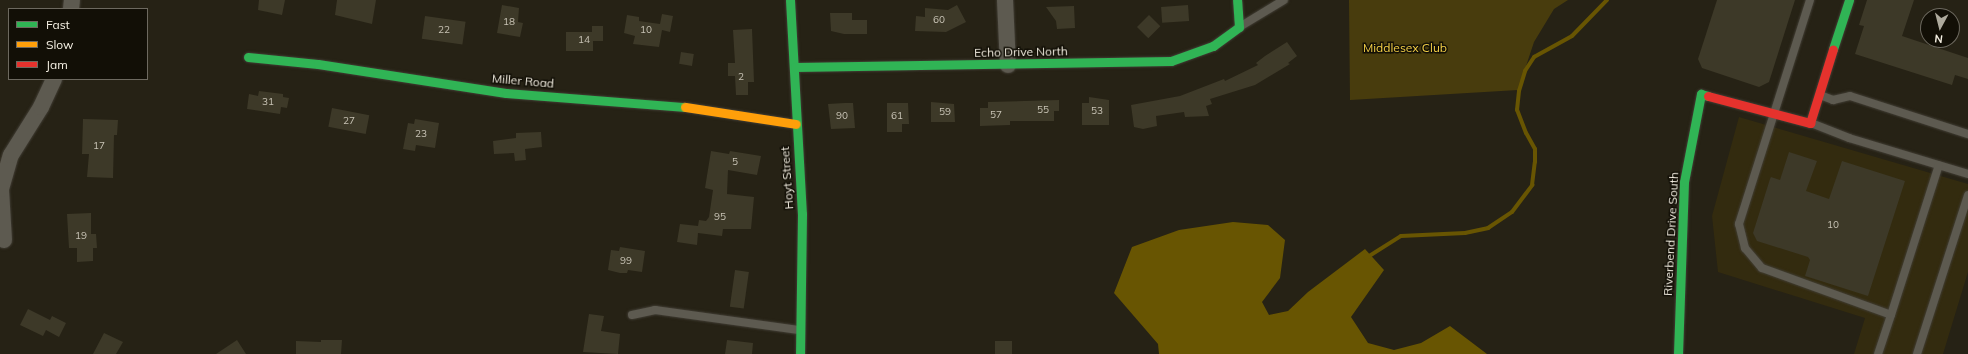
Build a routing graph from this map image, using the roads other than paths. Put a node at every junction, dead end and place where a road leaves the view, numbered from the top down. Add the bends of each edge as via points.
1 (790, 0) edge
2 (1005, 0) edge
3 (1237, 0) edge
4 (1284, 0) edge
5 (1810, 0) edge
6 (1849, 0) edge
7 (1239, 27) junction
8 (248, 57) dead end
9 (1008, 65) junction
10 (795, 67) junction
11 (54, 80) edge
12 (1819, 95) junction
13 (1774, 113) junction
14 (1810, 123) junction
15 (796, 124) junction
16 (1968, 134) edge
17 (1939, 165) junction
18 (1968, 174) edge
19 (1968, 195) edge
20 (4, 240) dead end
21 (632, 315) dead end
22 (1891, 315) junction
23 (800, 330) junction
24 (800, 354) edge
25 (1678, 354) edge
26 (1878, 354) edge
27 (1917, 354) edge

1 - 10 street, Hoyt Street
2 - 9 street
3 - 7 street
4 - 7 lane
5 - 13 lane
6 - 12 street
7 - 9 street, Echo Drive North via 1213,46 1171,61
8 - 15 street, Miller Road via 318,64 506,93 663,104
9 - 10 street, Echo Drive North
10 - 15 street, Hoyt Street
11 - 20 street via 41,108 11,155 1,189
12 - 14 street
12 - 16 lane via 1833,100 1850,96
13 - 14 street, Riverbend Drive South
13 - 22 lane via 1739,224 1745,248 1762,268
13 - 25 street, Riverbend Drive South via 1701,94 1684,182
14 - 17 lane via 1849,138
15 - 23 street, Hoyt Street via 802,214
17 - 18 lane
17 - 22 lane
19 - 27 lane
21 - 23 lane via 655,310
22 - 26 lane
23 - 24 street, Hoyt Street

